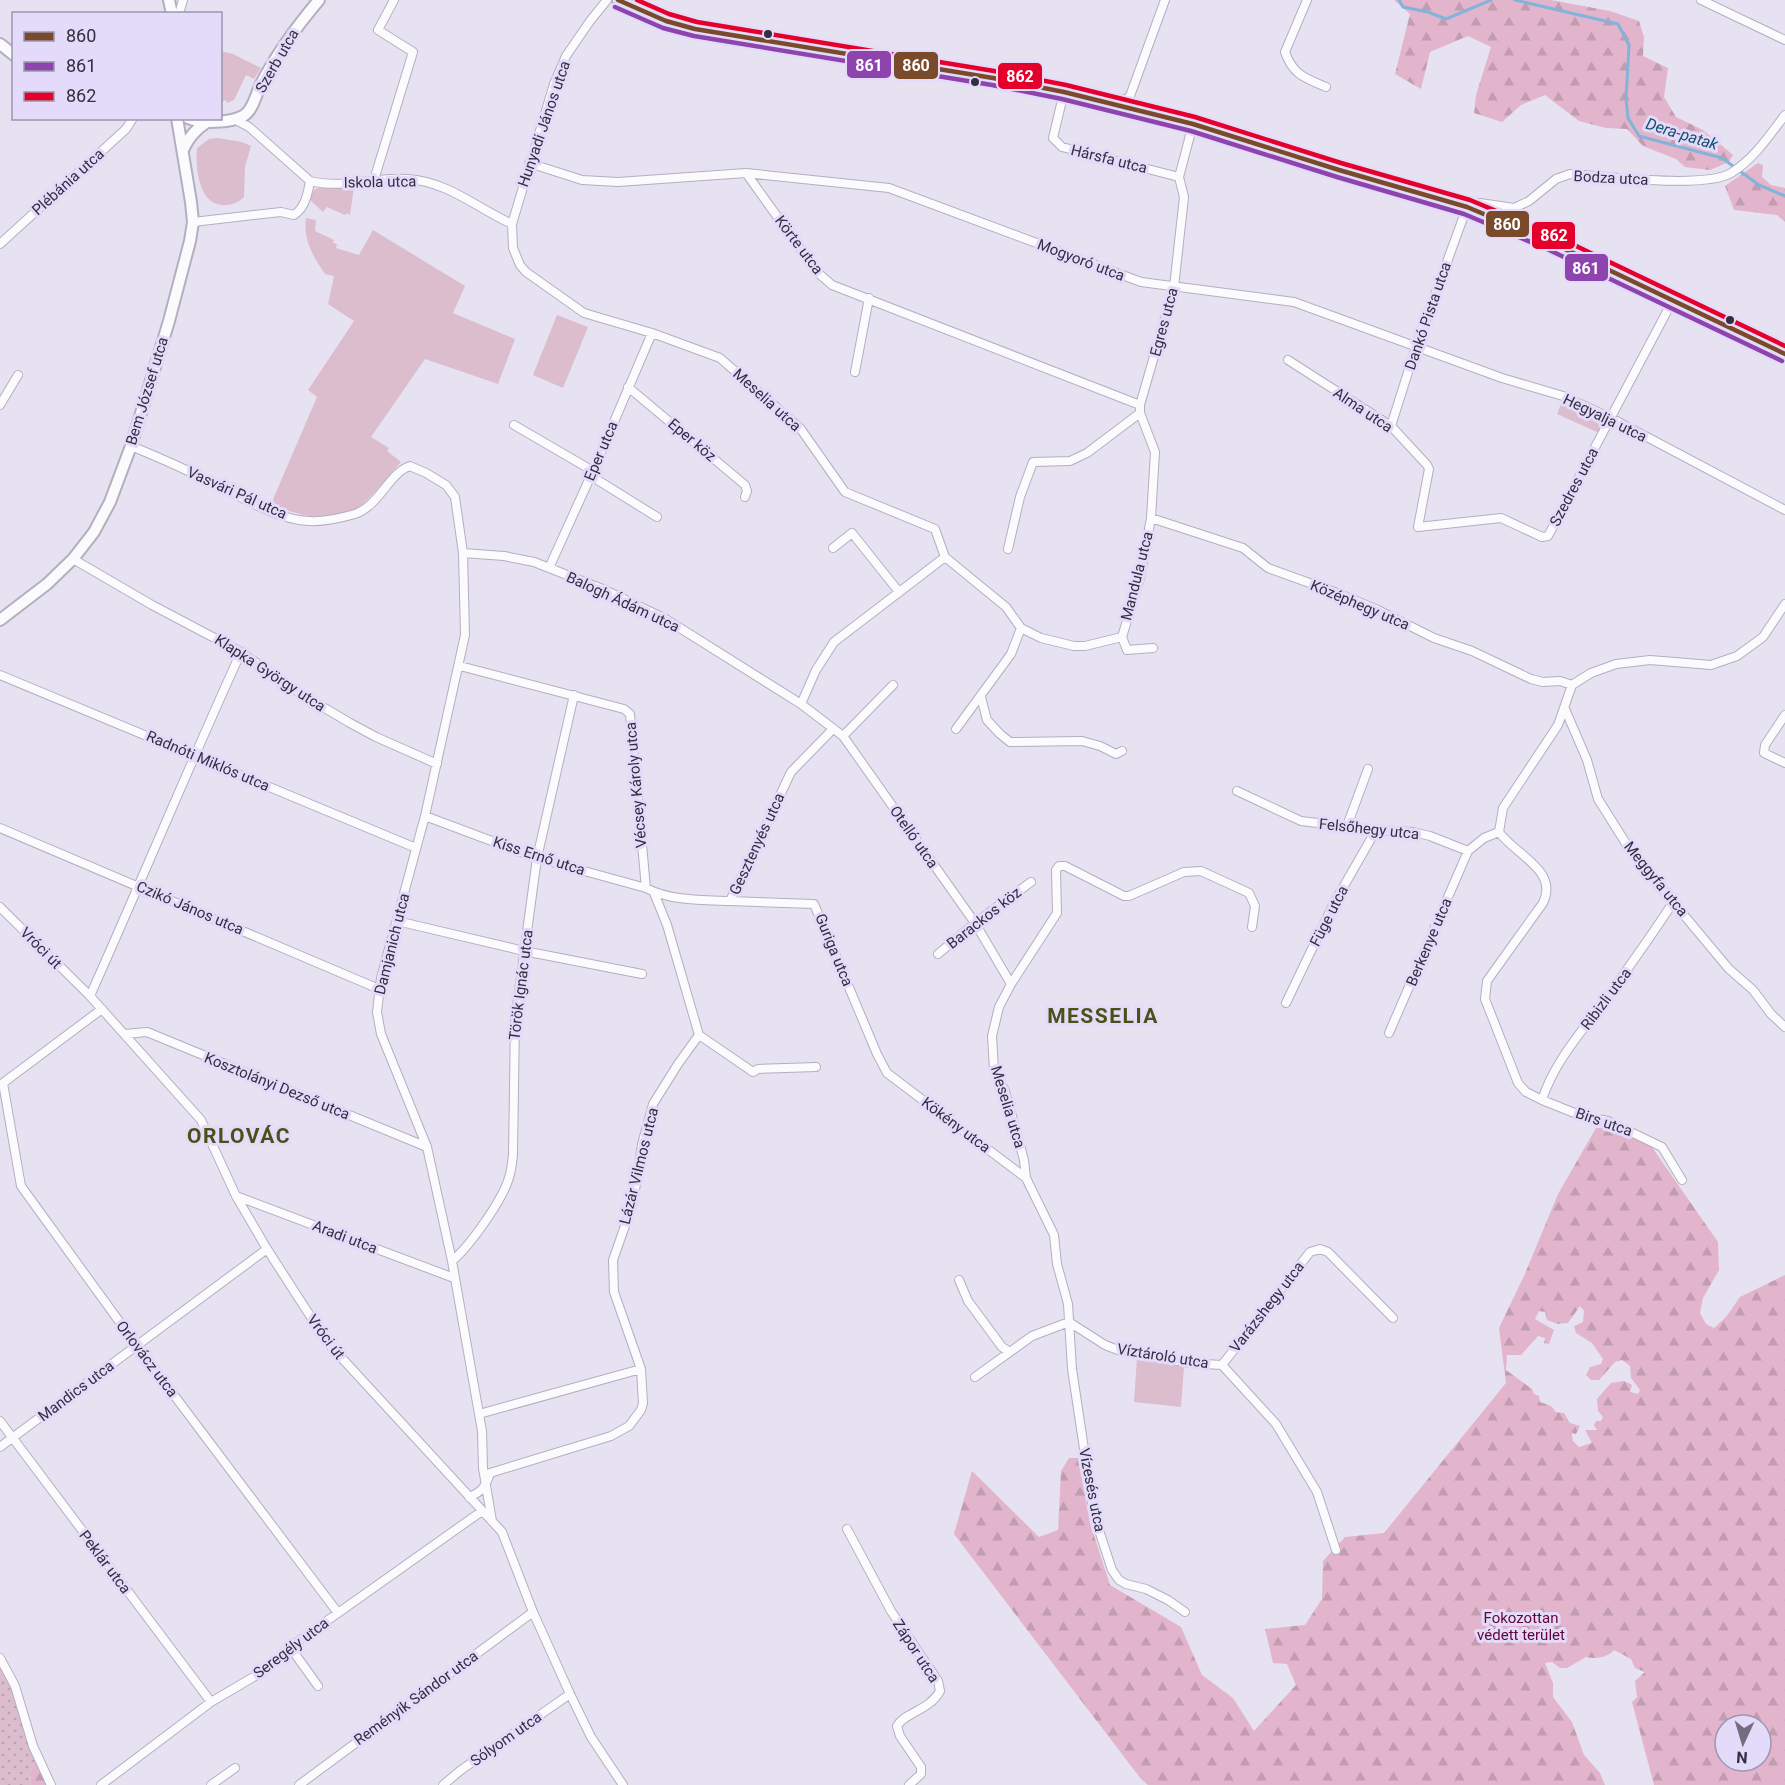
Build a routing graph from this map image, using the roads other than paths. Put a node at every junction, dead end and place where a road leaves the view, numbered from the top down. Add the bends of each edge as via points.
1 (320, 0) edge
2 (394, 0) edge
3 (607, 0) edge
4 (618, 0) edge
5 (1165, 0) edge
6 (1307, 0) edge
7 (1701, 0) edge
8 (1785, 40) edge
9 (0, 44) edge
10 (12, 53) edge
11 (1326, 87) dead end
12 (1064, 93) junction
13 (1785, 115) edge
14 (234, 119) junction
15 (132, 120) edge
16 (177, 120) edge
17 (198, 120) edge
18 (207, 122) junction
19 (1193, 124) junction
20 (183, 150) junction
21 (529, 163) junction
22 (746, 173) junction
23 (1179, 177) junction
24 (374, 180) junction
25 (310, 181) junction
26 (1467, 207) junction
27 (193, 222) junction
28 (512, 224) junction
29 (0, 244) edge
30 (1174, 287) junction
31 (869, 298) junction
32 (1673, 300) junction
33 (652, 333) junction
34 (1416, 347) junction
35 (1785, 354) edge
36 (1288, 360) dead end
37 (855, 372) dead end
38 (18, 375) dead end
39 (628, 387) junction
40 (0, 405) edge
41 (1140, 409) junction
42 (1611, 418) junction
43 (514, 425) dead end
44 (1391, 426) junction
45 (131, 446) junction
46 (1429, 469) joint
47 (592, 474) junction
48 (745, 497) dead end
49 (456, 502) joint
50 (1785, 510) edge
51 (657, 517) dead end
52 (1151, 518) junction
53 (833, 548) dead end
54 (1008, 549) dead end
55 (463, 553) junction
56 (945, 557) junction
57 (73, 559) junction
58 (549, 568) junction
59 (899, 592) junction
60 (1785, 604) edge
61 (0, 620) edge
62 (1021, 628) junction
63 (1122, 637) junction
64 (1153, 648) dead end
65 (241, 652) junction
66 (460, 666) junction
67 (0, 675) edge
68 (893, 685) dead end
69 (1572, 685) junction
70 (574, 695) junction
71 (981, 696) junction
72 (801, 704) junction
73 (1565, 708) junction
74 (1785, 715) edge
75 (833, 729) junction
76 (956, 729) dead end
77 (843, 736) junction
78 (1122, 751) dead end
79 (194, 756) junction
80 (1784, 759) edge
81 (437, 764) junction
82 (1368, 769) dead end
83 (1237, 791) dead end
84 (425, 816) junction
85 (1347, 826) junction
86 (0, 828) edge
87 (1376, 830) junction
88 (1499, 832) junction
89 (416, 848) junction
90 (1468, 851) junction
91 (537, 858) junction
92 (1031, 882) dead end
93 (139, 886) junction
94 (646, 888) junction
95 (654, 893) junction
96 (730, 902) junction
97 (1674, 902) junction
98 (0, 907) edge
99 (397, 921) junction
100 (975, 923) junction
101 (1252, 927) dead end
102 (524, 951) junction
103 (938, 954) dead end
104 (642, 974) dead end
105 (1011, 984) junction
106 (379, 989) junction
107 (90, 996) junction
108 (1286, 1003) dead end
109 (102, 1009) junction
110 (1785, 1027) edge
111 (1389, 1033) dead end
112 (125, 1034) junction
113 (699, 1035) junction
114 (816, 1067) dead end
115 (887, 1073) joint
116 (2, 1081) edge
117 (1542, 1100) junction
118 (427, 1147) junction
119 (1026, 1178) junction
120 (1682, 1180) dead end
121 (236, 1196) junction
122 (267, 1249) junction
123 (452, 1261) junction
124 (454, 1278) junction
125 (959, 1280) dead end
126 (1393, 1318) dead end
127 (1069, 1322) junction
128 (137, 1346) junction
129 (1010, 1352) junction
130 (1222, 1365) junction
131 (641, 1369) junction
132 (975, 1377) dead end
133 (479, 1414) junction
134 (0, 1422) edge
135 (13, 1438) junction
136 (0, 1447) edge
137 (486, 1486) junction
138 (469, 1497) junction
139 (482, 1511) junction
140 (492, 1521) junction
141 (847, 1529) dead end
142 (1336, 1551) dead end
143 (533, 1612) junction
144 (1185, 1612) dead end
145 (338, 1613) junction
146 (290, 1647) junction
147 (0, 1658) edge
148 (318, 1686) dead end
149 (570, 1694) junction
150 (211, 1702) junction
151 (235, 1768) dead end
152 (51, 1785) edge
153 (101, 1785) edge
154 (211, 1785) edge
155 (299, 1785) edge
156 (443, 1785) edge
157 (623, 1785) edge
158 (909, 1785) edge

1 - 14 main road, Szerb utca via 275,59 244,116
2 - 24 street via 378,30 412,52
3 - 21 street, Hunyadi János utca via 566,56
4 - 12 main road via 695,29 922,65
5 - 12 street via 1128,98
6 - 11 street via 1285,52 1301,76
7 - 8 street
9 - 10 main road
12 - 19 main road
12 - 23 street, Hársfa utca via 1053,138 1062,147
13 - 26 street, Bodza utca via 1755,154 1729,174 1717,178 1665,181 1570,174 1514,208 1480,203
14 - 18 main road
14 - 25 street via 249,127
15 - 29 street, Plébánia utca
16 - 20 main road, Bem József utca
17 - 18 main road
18 - 20 main road via 188,138
19 - 23 street, Egres utca
19 - 26 main road
20 - 27 main road, Bem József utca
21 - 22 street via 582,180 618,183
21 - 28 street, Hunyadi János utca
22 - 30 street, Mogyoró utca via 889,188 1141,282
22 - 31 street, Körte utca via 817,272 832,285
23 - 30 street, Egres utca via 1184,197
24 - 25 street, Iskola utca
24 - 28 street, Iskola utca via 406,178 438,184
25 - 27 street via 306,200 294,215
26 - 32 main road
26 - 34 street, Dankó Pista utca
27 - 45 main road, Bem József utca
28 - 33 street, Meselia utca via 515,254 526,272 584,313
30 - 34 street, Mogyoró utca via 1294,302
30 - 41 street, Egres utca
31 - 37 street
31 - 41 street, Körte utca
32 - 35 main road
32 - 42 street, Szedres utca
33 - 39 street, Eper utca
33 - 56 street, Meselia utca via 720,358 800,428 845,492 935,530
34 - 42 street, Hegyalja utca via 1563,396
34 - 44 street, Dankó Pista utca
36 - 44 street, Alma utca
38 - 40 street
39 - 47 street, Eper utca
39 - 48 street, Eper köz via 745,485
41 - 52 street via 1155,452
41 - 54 street via 1087,453 1070,461 1033,462
42 - 46 street, Szedres utca via 1548,536 1542,537 1501,518 1418,527
42 - 50 street, Hegyalja utca
43 - 47 street
44 - 46 street, Alma utca
45 - 49 street, Vasvári Pál utca via 257,506 298,520 327,520 363,510 410,466 446,485
45 - 57 main road, Bem József utca via 110,502
47 - 51 street
47 - 58 street, Eper utca
49 - 55 street, Damjanich utca
52 - 63 street, Mandula utca via 1140,578
52 - 69 street, Középhegy utca via 1243,548 1268,568 1378,610 1531,679
53 - 59 street via 852,533
55 - 58 street, Balogh Ádám utca via 519,558
55 - 66 street, Damjanich utca via 465,636
56 - 59 street
56 - 62 street, Meselia utca via 1006,608
57 - 61 main road, Bem József utca
57 - 65 street, Klapka György utca
58 - 72 street, Balogh Ádám utca via 664,618
59 - 72 street via 834,642
60 - 69 street via 1763,637 1737,656 1711,665 1650,660 1616,664
62 - 63 street, Mandula utca via 1041,638 1074,646
62 - 71 street via 1011,654
63 - 64 street via 1127,650
65 - 79 street
65 - 81 street, Klapka György utca via 350,723
66 - 70 street, Vécsey Károly utca
66 - 81 street, Damjanich utca
67 - 79 street, Radnóti Miklós utca
68 - 77 street
69 - 73 street
70 - 91 street, Török Ignác utca
70 - 94 street, Vécsey Károly utca via 630,714
71 - 76 street
71 - 78 street via 987,720 1010,742 1082,741 1116,754
72 - 75 street, Otelló utca
73 - 88 street via 1558,725 1503,808
73 - 97 street, Meggyfa utca via 1598,799 1632,853
74 - 80 street via 1764,753
75 - 77 street, Otelló utca
75 - 96 street, Gesztenyés utca via 791,771
77 - 100 street, Otelló utca
79 - 89 street, Radnóti Miklós utca
79 - 93 street
81 - 84 street, Damjanich utca
82 - 85 street
83 - 85 street, Felsőhegy utca via 1301,821
84 - 89 street, Damjanich utca
84 - 91 street, Kiss Ernő utca
85 - 87 street, Felsőhegy utca
86 - 93 street, Czikó János utca
87 - 90 street, Felsőhegy utca via 1431,836
87 - 108 street, Füge utca via 1333,905
88 - 90 street
88 - 117 street, Birs utca via 1542,872 1548,885 1543,903 1487,981 1485,999 1518,1083
89 - 99 street, Damjanich utca
90 - 111 street, Berkenye utca
91 - 94 street, Kiss Ernő utca
91 - 102 street, Török Ignác utca
92 - 100 street, Barackos köz
93 - 106 street, Czikó János utca
93 - 107 street
94 - 95 street, Kiss Ernő utca
95 - 96 street, Gesztenyés utca
95 - 113 street
96 - 115 street, Guriga utca via 816,906
97 - 110 street, Meggyfa utca via 1729,969
97 - 117 street, Ribizli utca via 1565,1053
98 - 107 street, Vróci út
99 - 102 street
99 - 106 street, Damjanich utca
100 - 103 street, Barackos köz
100 - 105 street, Otelló utca
101 - 105 street, Meselia utca via 1255,906 1249,893 1201,871 1184,872 1124,896 1059,866 1057,913
102 - 104 street
102 - 123 street, Török Ignác utca via 515,1020 510,1175 504,1191 465,1250
105 - 119 street, Meselia utca via 999,1007 992,1035 994,1070 1005,1091
106 - 118 street, Damjanich utca via 377,1012 381,1034
107 - 109 street, Vróci út
109 - 112 street, Vróci út
109 - 116 street, Orlovácz utca
112 - 118 street, Kosztolányi Dezső utca via 147,1032
112 - 121 street, Vróci út via 201,1120
113 - 114 street via 753,1072
113 - 131 street, Lázár Vilmos utca via 653,1104 633,1203 614,1260 614,1292
115 - 119 street, Kökény utca
116 - 128 street, Orlovácz utca via 21,1186
117 - 120 street, Birs utca via 1582,1116 1608,1120 1662,1147
118 - 123 street, Damjanich utca
119 - 127 street, Meselia utca via 1054,1235
121 - 122 street, Vróci út
121 - 124 street, Aradi utca
122 - 128 street, Mandics utca
122 - 138 street, Vróci út via 327,1342
123 - 124 street, Damjanich utca
124 - 133 street, Damjanich utca
125 - 129 street via 968,1301
126 - 130 street, Varázshegy utca via 1328,1252 1320,1249 1310,1252
127 - 129 street via 1032,1336
127 - 130 street, Víztároló utca via 1118,1350
127 - 144 street, Vízesés utca via 1072,1369 1094,1515 1112,1570 1119,1580 1146,1589
128 - 135 street, Mandics utca
128 - 145 street, Orlovácz utca
129 - 132 street
130 - 142 street, Víztároló utca via 1276,1424 1317,1492
131 - 133 street
131 - 137 street, Lázár Vilmos utca via 643,1403 629,1426 611,1436 490,1473
133 - 137 street, Damjanich utca
134 - 135 street, Peklár utca
135 - 136 street, Mandics utca
135 - 150 street, Peklár utca
137 - 138 street
137 - 140 street, Damjanich utca
138 - 139 street, Vróci út
139 - 140 street, Vróci út
139 - 145 street, Seregély utca
140 - 143 street, Vróci út via 502,1532
141 - 158 street, Zápor utca via 891,1611 938,1681 940,1691 936,1699 897,1726 921,1767 921,1774
143 - 149 street, Vróci út
143 - 155 street, Reményik Sándor utca
145 - 146 street, Seregély utca
146 - 148 street
146 - 150 street, Seregély utca via 267,1669
147 - 152 street via 15,1686 33,1746
149 - 156 street, Sólyom utca
149 - 157 street, Vróci út via 591,1737
150 - 153 street, Seregély utca
151 - 154 street

